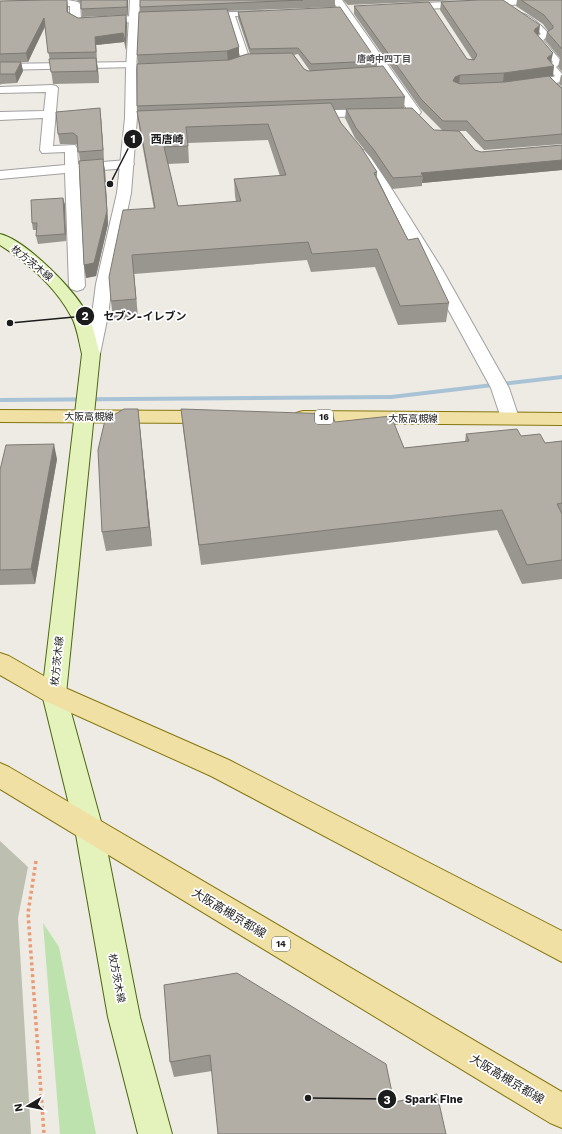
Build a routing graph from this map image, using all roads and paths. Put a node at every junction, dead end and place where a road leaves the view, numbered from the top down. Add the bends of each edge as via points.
1 (135, 0) edge
2 (551, 0) edge
3 (28, 2) edge
4 (501, 2) junction
5 (0, 5) edge
6 (338, 6) edge
7 (394, 7) edge
8 (358, 9) edge
9 (268, 12) edge
10 (230, 14) junction
11 (194, 16) edge
12 (137, 19) junction
13 (222, 65) edge
14 (0, 68) edge
15 (134, 68) junction
16 (562, 79) edge
17 (550, 82) junction
18 (511, 86) edge
19 (0, 90) edge
20 (562, 92) edge
21 (415, 112) junction
22 (50, 114) junction
23 (321, 115) edge
24 (0, 116) edge
25 (131, 122) junction
26 (146, 122) edge
27 (424, 122) edge
28 (352, 146) edge
29 (127, 164) junction
30 (71, 169) junction
31 (0, 175) edge
32 (0, 238) edge
33 (104, 284) junction
34 (77, 286) junction
35 (59, 287) junction
36 (91, 354) junction
37 (0, 416) edge
38 (85, 416) junction
39 (227, 417) edge
40 (290, 417) edge
41 (510, 418) junction
42 (562, 419) edge
43 (0, 663) edge
44 (54, 694) junction
45 (0, 775) edge
46 (89, 829) junction
47 (36, 861) dead end
48 (562, 947) edge
49 (562, 1111) edge
50 (44, 1134) edge
51 (155, 1134) edge

1 - 12 street
2 - 4 street
3 - 5 street
3 - 12 street via 75,4 75,20 79,22
4 - 7 street via 433,9
4 - 17 lane via 539,27 546,35 538,39 558,62 551,67 560,77
6 - 8 street
6 - 21 street via 383,72
9 - 10 lane via 245,10
10 - 11 lane
10 - 13 lane via 250,60
12 - 15 street via 129,33
14 - 15 street
15 - 25 street
16 - 17 street
17 - 18 street
17 - 20 lane
19 - 22 street via 52,88
21 - 23 street via 338,120
21 - 27 street
22 - 24 street
22 - 30 street via 46,150 71,148
25 - 26 street
25 - 29 street
28 - 41 street via 381,183 434,269 500,388
29 - 30 street
29 - 33 street via 124,193
30 - 31 street
30 - 34 street
32 - 35 main road, 枚方茨木線 via 21,252
33 - 34 street
33 - 36 street
34 - 35 street
35 - 36 main road, 枚方茨木線 via 80,316
36 - 38 main road, 枚方茨木線
37 - 38 main road, 大阪高槻線
38 - 39 main road, 大阪高槻線
38 - 44 main road, 枚方茨木線
40 - 41 main road, 大阪高槻線 / 16
41 - 42 main road, 大阪高槻線 / 16
43 - 44 main road
44 - 46 main road, 枚方茨木線
44 - 48 main road via 220,768
45 - 46 main road, 大阪高槻京都線 / 14
46 - 49 main road, 大阪高槻京都線 / 14
46 - 51 main road, 枚方茨木線 via 124,1017
47 - 50 path via 28,913

